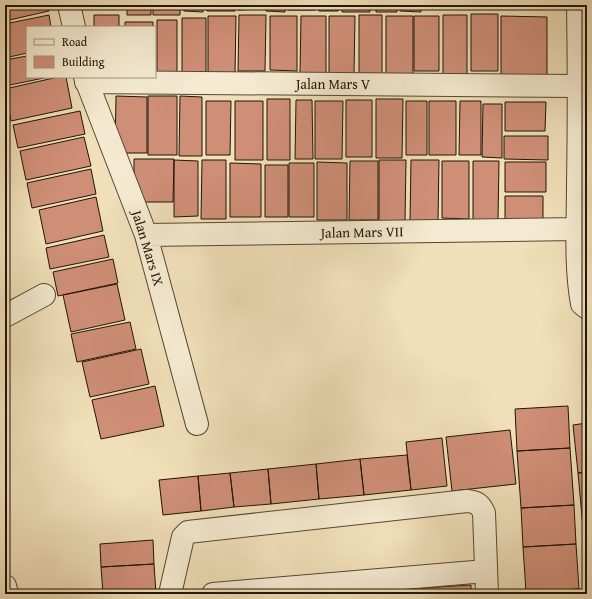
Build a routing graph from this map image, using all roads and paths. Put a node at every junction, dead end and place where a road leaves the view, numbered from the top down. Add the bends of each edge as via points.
1 (69, 5) edge
2 (578, 5) edge
3 (74, 26) edge
4 (583, 63) edge
5 (86, 80) edge
6 (579, 86) junction
7 (583, 186) edge
8 (577, 229) junction
9 (146, 235) junction
10 (44, 295) dead end
11 (584, 306) edge
12 (5, 316) edge
13 (197, 424) dead end
14 (486, 571) junction
15 (5, 586) edge
16 (7, 594) edge
17 (170, 594) edge
18 (213, 594) edge
19 (487, 594) edge

1 - 3 street
2 - 4 street
4 - 6 street
5 - 6 street, Jalan Mars V
5 - 9 street, Jalan Mars IX
6 - 7 street
7 - 8 street
8 - 9 street, Jalan Mars VII
8 - 11 street
9 - 13 street, Jalan Mars IX
10 - 12 street
14 - 17 street via 484,513 476,502 467,502 188,532 183,537
14 - 18 street
14 - 19 street
15 - 16 street

